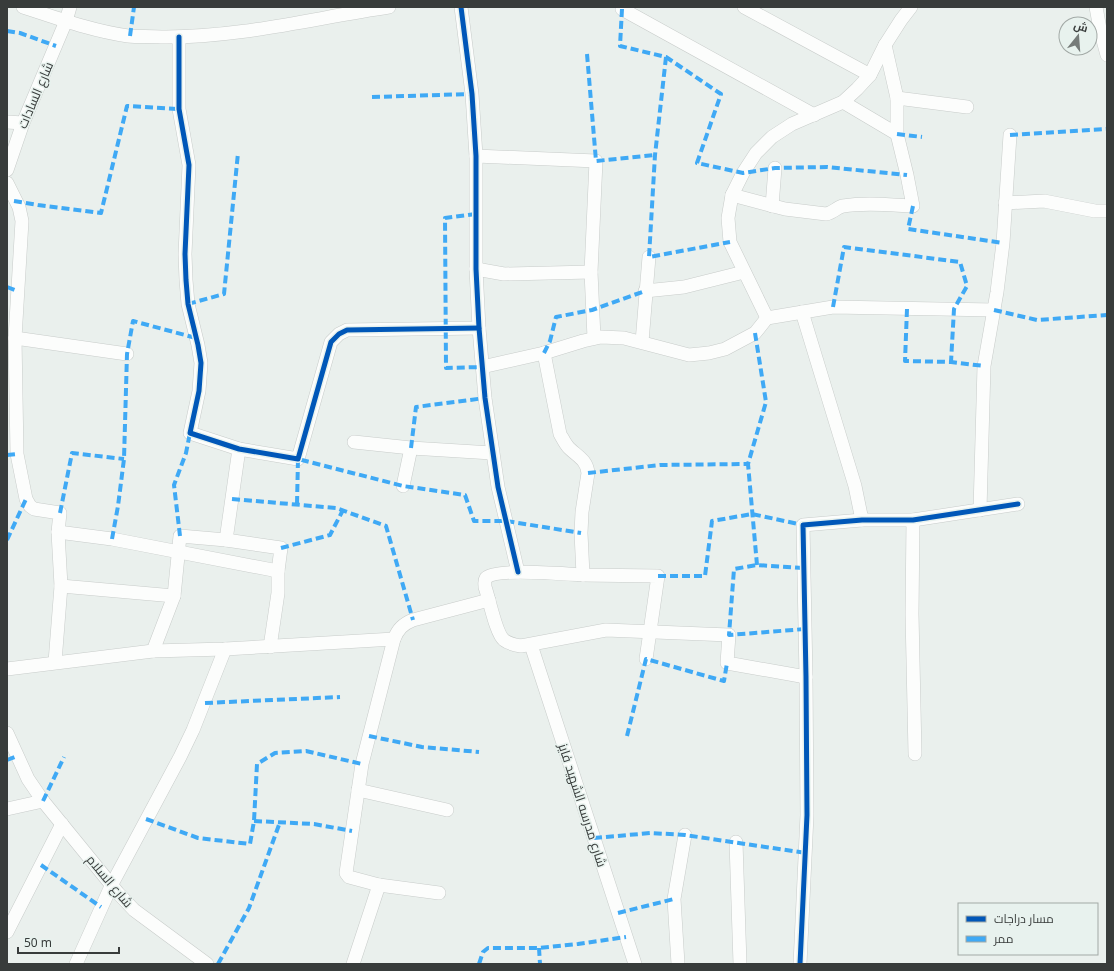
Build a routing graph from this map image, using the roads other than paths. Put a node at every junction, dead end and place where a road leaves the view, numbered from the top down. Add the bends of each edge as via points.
1 (23, 7) edge
2 (70, 7) edge
3 (389, 7) edge
4 (462, 7) edge
5 (623, 7) edge
6 (744, 7) edge
7 (911, 7) edge
8 (1096, 7) edge
9 (355, 9) edge
10 (66, 21) junction
11 (179, 37) junction
12 (885, 45) junction
13 (1107, 55) edge
14 (870, 75) junction
15 (897, 98) junction
16 (843, 102) junction
17 (967, 107) dead end
18 (814, 115) junction
19 (7, 122) edge
20 (23, 123) junction
21 (897, 134) junction
22 (1010, 135) dead end
23 (476, 156) junction
24 (775, 168) dead end
25 (7, 170) edge
26 (7, 183) edge
27 (732, 195) junction
28 (1005, 203) junction
29 (772, 206) junction
30 (1107, 211) edge
31 (649, 257) dead end
32 (476, 269) junction
33 (591, 272) junction
34 (744, 272) junction
35 (645, 291) junction
36 (994, 310) junction
37 (802, 312) junction
38 (767, 318) junction
39 (479, 328) junction
40 (15, 338) junction
41 (594, 338) junction
42 (642, 342) junction
43 (127, 354) dead end
44 (544, 354) junction
45 (482, 367) junction
46 (354, 442) dead end
47 (411, 448) junction
48 (239, 449) junction
49 (492, 453) junction
50 (404, 486) dead end
51 (1018, 504) dead end
52 (980, 510) junction
53 (862, 520) junction
54 (913, 520) junction
55 (58, 532) junction
56 (226, 540) junction
57 (179, 552) junction
58 (278, 571) junction
59 (518, 572) junction
60 (583, 575) junction
61 (61, 586) junction
62 (174, 596) junction
63 (489, 600) junction
64 (650, 632) junction
65 (394, 639) junction
66 (531, 645) junction
67 (270, 647) junction
68 (225, 650) junction
69 (153, 651) junction
70 (646, 659) dead end
71 (55, 662) junction
72 (7, 669) edge
73 (806, 677) junction
74 (7, 734) edge
75 (915, 754) dead end
76 (358, 790) junction
77 (43, 801) junction
78 (7, 809) edge
79 (447, 810) dead end
80 (62, 824) junction
81 (684, 835) dead end
82 (736, 842) dead end
83 (112, 884) junction
84 (379, 885) junction
85 (439, 893) dead end
86 (7, 932) edge
87 (76, 964) edge
88 (207, 964) edge
89 (353, 964) edge
90 (635, 964) edge
91 (678, 964) edge
92 (740, 964) edge
93 (800, 964) edge

1 - 10 street
2 - 10 street, شارع السادات
3 - 9 street
4 - 23 street
5 - 18 street via 622,9
6 - 14 street
7 - 12 street
8 - 13 street
9 - 11 street via 224,34
10 - 11 street via 130,36
10 - 20 street, شارع السادات
11 - 48 street via 179,109 189,165 186,280 188,304 201,363 190,433
12 - 14 street
12 - 15 street
14 - 16 street
15 - 17 street
15 - 21 street
16 - 18 street
16 - 21 street
18 - 27 street via 772,136 756,153
19 - 20 street
20 - 25 street, شارع السادات
21 - 29 street via 913,206 860,204 841,206 828,214
22 - 28 street
23 - 32 street
23 - 33 street via 596,161
24 - 29 street
26 - 40 street via 19,207 22,221
27 - 29 street
27 - 34 street via 728,218 730,242
28 - 30 street via 1044,202
28 - 36 street via 1003,243
31 - 35 street
32 - 33 street via 504,274
32 - 39 street
33 - 41 street
34 - 35 street via 684,287
34 - 38 street
35 - 42 street
36 - 37 street via 833,307
36 - 52 street via 984,366
37 - 38 street
37 - 53 street via 855,486
38 - 42 street via 755,333 725,349 709,354 689,355
39 - 45 street
39 - 48 street via 347,330 339,334 331,342 298,459
40 - 43 street
40 - 55 street via 18,461 28,502 34,509 60,513
41 - 42 street via 624,338
41 - 44 street
44 - 45 street
44 - 60 street via 560,434 587,467 581,519
45 - 49 street
46 - 47 street
47 - 49 street
47 - 50 street
48 - 56 street
49 - 59 street
51 - 52 street
52 - 54 street
53 - 54 street
53 - 73 street via 802,524
54 - 75 street
55 - 57 street
55 - 61 street
56 - 57 street via 180,536
56 - 58 street via 281,548
57 - 58 street
57 - 62 street
58 - 67 street via 278,593
59 - 60 street
59 - 63 street via 491,575 487,578 484,582
60 - 64 street via 658,576
61 - 62 street
61 - 71 street
62 - 69 street
63 - 65 street via 413,620 404,624
63 - 66 street via 503,640 512,645
64 - 66 street via 606,630
64 - 70 street
64 - 73 street via 729,635 727,663
65 - 67 street
65 - 76 street via 362,764
66 - 90 street, شارع مدرسه الشهيد فايز
67 - 68 street
68 - 69 street
68 - 83 street via 193,730
69 - 71 street
71 - 72 street
73 - 93 street via 807,815
74 - 77 street, شارع السلام via 28,779
76 - 79 street
76 - 84 street via 346,873 349,877
77 - 78 street
77 - 80 street, شارع السلام
80 - 83 street, شارع السلام
80 - 86 street
81 - 91 street via 674,899
82 - 92 street
83 - 87 street
83 - 88 street, شارع السلام via 134,910
84 - 85 street
84 - 89 street

